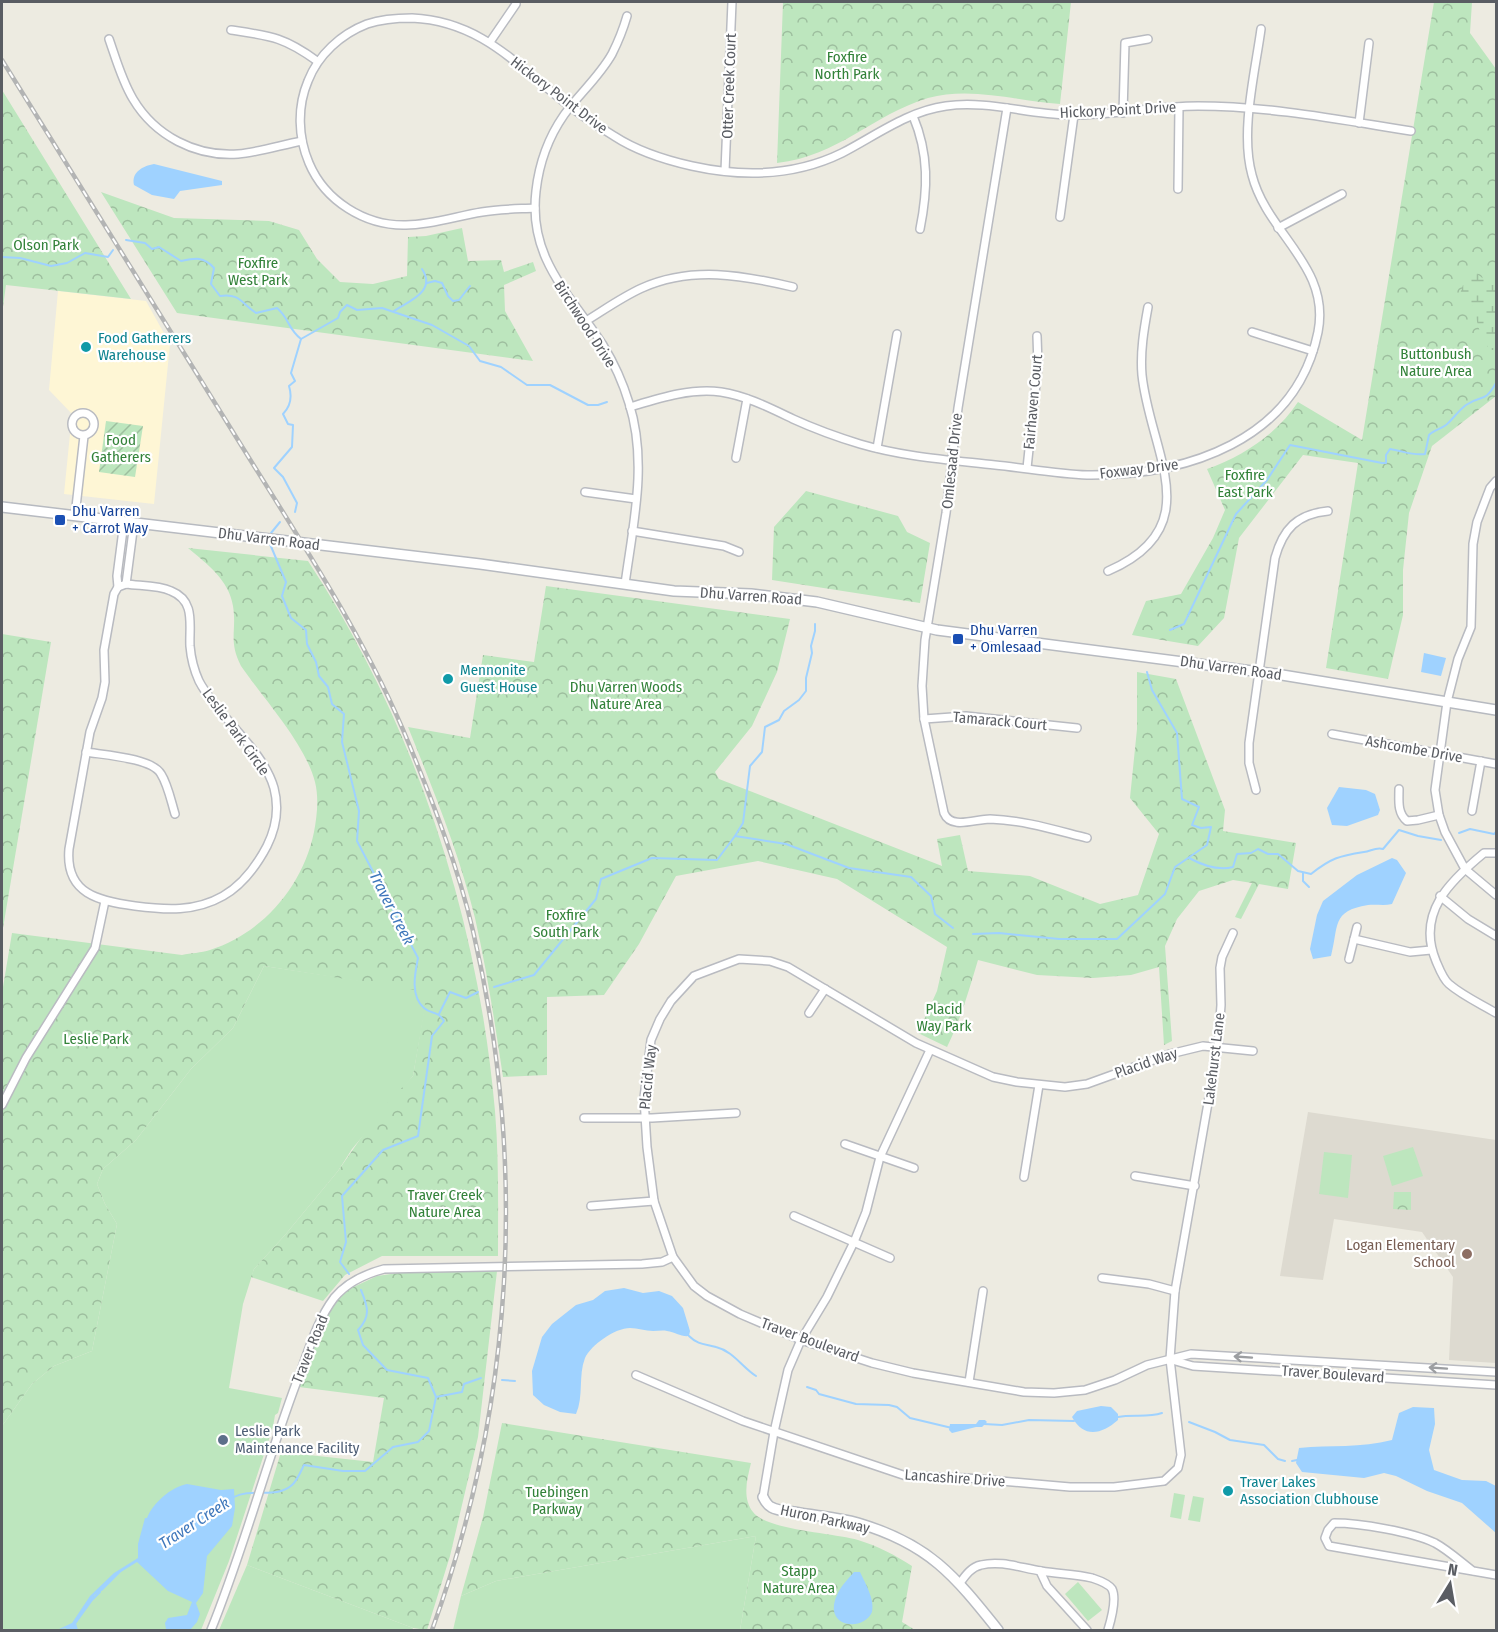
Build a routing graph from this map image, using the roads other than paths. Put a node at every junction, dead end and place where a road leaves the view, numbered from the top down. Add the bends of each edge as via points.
1 (732, 2) edge
2 (516, 4) dead end
3 (627, 16) dead end
4 (1261, 29) dead end
5 (231, 30) dead end
6 (109, 39) dead end
7 (1148, 39) dead end
8 (490, 42) junction
9 (1369, 43) dead end
10 (318, 62) junction
11 (1179, 106) junction
12 (571, 107) junction
13 (1007, 108) junction
14 (1250, 109) junction
15 (1123, 112) junction
16 (1074, 115) junction
17 (913, 116) junction
18 (1359, 123) junction
19 (1411, 131) dead end
20 (302, 141) junction
21 (725, 171) junction
22 (1178, 189) dead end
23 (1342, 194) dead end
24 (535, 208) junction
25 (1060, 216) dead end
26 (920, 228) dead end
27 (1278, 228) junction
28 (793, 287) dead end
29 (1148, 306) dead end
30 (586, 321) junction
31 (1252, 332) dead end
32 (897, 334) dead end
33 (1037, 336) dead end
34 (1313, 351) junction
35 (747, 399) junction
36 (630, 406) junction
37 (84, 436) dead end
38 (877, 448) junction
39 (736, 458) dead end
40 (953, 460) junction
41 (1027, 468) junction
42 (1163, 468) junction
43 (1497, 481) edge
44 (585, 492) dead end
45 (636, 499) junction
46 (2, 507) edge
47 (1328, 511) dead end
48 (75, 516) junction
49 (129, 522) junction
50 (632, 531) junction
51 (739, 552) dead end
52 (119, 559) junction
53 (128, 561) junction
54 (1108, 571) dead end
55 (126, 584) junction
56 (625, 584) junction
57 (118, 586) junction
58 (927, 627) junction
59 (1259, 671) junction
60 (1447, 702) junction
61 (1497, 710) edge
62 (924, 719) junction
63 (1077, 728) dead end
64 (1332, 734) dead end
65 (86, 752) junction
66 (1440, 753) junction
67 (1480, 761) junction
68 (1497, 764) edge
69 (1398, 789) dead end
70 (1256, 790) dead end
71 (1472, 811) dead end
72 (175, 814) dead end
73 (1439, 815) junction
74 (1087, 838) dead end
75 (1497, 853) edge
76 (1465, 869) junction
77 (1497, 894) edge
78 (1440, 896) junction
79 (105, 902) junction
80 (1357, 927) dead end
81 (1233, 933) dead end
82 (1497, 936) edge
83 (1354, 939) junction
84 (1431, 950) junction
85 (1349, 959) dead end
86 (825, 989) junction
87 (809, 1012) dead end
88 (1497, 1013) edge
89 (1218, 1046) junction
90 (930, 1050) junction
91 (1253, 1051) dead end
92 (1039, 1085) junction
93 (2, 1105) edge
94 (735, 1113) dead end
95 (584, 1118) dead end
96 (644, 1118) junction
97 (845, 1144) dead end
98 (880, 1157) junction
99 (914, 1168) dead end
100 (1135, 1176) dead end
101 (1024, 1177) dead end
102 (1195, 1186) junction
103 (654, 1201) junction
104 (591, 1206) dead end
105 (794, 1216) dead end
106 (854, 1242) junction
107 (673, 1257) junction
108 (890, 1258) dead end
109 (1102, 1278) dead end
110 (983, 1291) dead end
111 (1175, 1291) junction
112 (801, 1340) junction
113 (1170, 1359) junction
114 (1497, 1372) edge
115 (636, 1375) dead end
116 (969, 1382) junction
117 (1497, 1384) edge
118 (774, 1432) junction
119 (763, 1497) joint
120 (1040, 1571) junction
121 (1473, 1571) junction
122 (1497, 1575) edge
123 (960, 1583) junction
124 (211, 1630) edge
125 (998, 1630) edge
126 (1087, 1630) edge
127 (1108, 1630) edge

1 - 21 street, Otter Creek Court
2 - 8 street
3 - 12 street, Birchwood Drive via 611,56
4 - 14 street, Foxway Drive
5 - 10 street via 281,39
6 - 20 street via 127,88 140,110 154,126 179,143 229,154
7 - 15 street via 1125,43
8 - 10 street, Hickory Point Drive via 444,22 391,19 352,32
8 - 12 street, Hickory Point Drive
9 - 18 street
10 - 20 street, Hickory Point Drive via 302,100
11 - 14 street, Hickory Point Drive
11 - 15 street, Hickory Point Drive
11 - 22 street
12 - 21 street, Hickory Point Drive via 617,138 648,153
12 - 24 street, Birchwood Drive via 546,150
13 - 16 street, Hickory Point Drive
13 - 17 street, Hickory Point Drive via 957,104
13 - 40 street, Omlesaad Drive
14 - 18 street, Hickory Point Drive
14 - 27 street, Foxway Drive via 1251,172 1262,203
15 - 16 street, Hickory Point Drive
16 - 25 street
17 - 21 street, Hickory Point Drive via 812,165 774,173
17 - 26 street via 921,135 927,172
18 - 19 street, Hickory Point Drive
20 - 24 street, Hickory Point Drive via 314,172 330,194 354,213 381,223 412,225 486,211
23 - 27 street
24 - 30 street, Birchwood Drive via 551,272
27 - 34 street, Foxway Drive via 1308,268 1317,291 1320,317
28 - 30 street via 730,275 682,277 642,288
29 - 42 street via 1142,375
30 - 36 street, Birchwood Drive via 616,371
31 - 34 street
32 - 38 street
33 - 41 street, Fairhaven Court via 1038,365
34 - 42 street, Foxway Drive via 1288,397 1256,430 1207,457
35 - 36 street, Foxway Drive via 721,392 694,392
35 - 38 street, Foxway Drive via 829,434
35 - 39 street
36 - 45 street, Birchwood Drive via 638,456
37 - 48 street
38 - 40 street, Foxway Drive
40 - 41 street, Foxway Drive
40 - 58 street, Omlesaad Drive
41 - 42 street, Foxway Drive via 1084,475
42 - 54 street via 1167,501 1160,529 1141,553
43 - 60 street via 1490,488 1477,522 1471,627
44 - 45 street
45 - 50 street, Birchwood Drive
46 - 48 main road, Dhu Varren Road
47 - 59 street via 1299,519 1278,547
48 - 49 main road, Dhu Varren Road
49 - 52 street, Leslie Park Circle
49 - 53 street
49 - 56 main road, Dhu Varren Road
50 - 51 street
50 - 56 street, Birchwood Drive
52 - 53 street
52 - 57 street, Leslie Park Circle
53 - 55 street
55 - 57 street, Leslie Park Circle
55 - 79 street, Leslie Park Circle via 171,591 187,604 191,616 191,654 197,675 269,776 275,790 276,815 272,834 252,870 223,896 180,909
56 - 58 main road, Dhu Varren Road via 817,602
57 - 65 street, Leslie Park Circle via 104,650 102,698
58 - 59 main road, Dhu Varren Road
58 - 62 street, Omlesaad Drive via 922,686
59 - 60 main road, Dhu Varren Road
59 - 70 street via 1248,750
60 - 61 main road, Dhu Varren Road
60 - 66 street
62 - 63 street, Tamarack Court via 966,716
62 - 74 street, Omlesaad Drive via 946,819 953,823 1015,821
64 - 66 street, Ashcombe Drive
65 - 72 street via 154,767 164,779
65 - 79 street, Leslie Park Circle via 69,860 82,889
66 - 67 street, Ashcombe Drive
66 - 73 street via 1435,790
67 - 68 street, Ashcombe Drive
67 - 71 street
69 - 73 street via 1404,819
73 - 76 street
75 - 76 street via 1484,853
76 - 77 street
76 - 78 street
78 - 82 street
78 - 84 street via 1434,912
79 - 93 street via 95,948 26,1058
80 - 83 street
81 - 89 street, Lakehurst Lane via 1220,968
83 - 84 street via 1410,952
83 - 85 street
84 - 88 street via 1447,983
86 - 87 street
86 - 90 street, Placid Way
86 - 96 street, Placid Way via 770,961 739,958 694,976 670,1001 651,1040
89 - 91 street, Placid Way
89 - 92 street, Placid Way via 1191,1048 1087,1084
89 - 102 street, Lakehurst Lane
90 - 92 street, Placid Way via 993,1077
90 - 98 street
92 - 101 street
94 - 96 street, Placid Way
95 - 96 street, Placid Way
96 - 103 street, Placid Way
97 - 98 street
98 - 99 street
98 - 106 street
100 - 102 street
102 - 111 street, Lakehurst Lane
103 - 104 street
103 - 107 street, Placid Way
105 - 106 street
106 - 108 street
106 - 112 street
107 - 112 street, Traver Boulevard via 694,1286 707,1296
107 - 124 street, Traver Road via 642,1264 384,1269 344,1288 324,1314 291,1398
109 - 111 street
110 - 116 street
111 - 113 street, Lakehurst Lane
112 - 116 street, Traver Boulevard via 872,1363
112 - 118 street via 788,1370
114 -> 113 street, Traver Boulevard via 1191,1354
113 - 116 street, Traver Boulevard via 1085,1390 1024,1392
113 - 117 street, Traver Boulevard via 1193,1366
113 - 118 street, Lancashire Drive via 1181,1455 1173,1474 1156,1483 1070,1487 906,1476
115 - 118 street, Lancashire Drive
118 - 119 street
119 - 123 main road, Huron Parkway via 779,1510 855,1522 883,1531 917,1547
120 - 123 street via 979,1565
120 - 126 street via 1047,1586
120 - 127 street via 1104,1582 1114,1597
121 - 121 street via 1436,1544 1413,1536 1334,1523 1325,1538 1329,1546
121 - 122 street
123 - 125 main road, Huron Parkway

